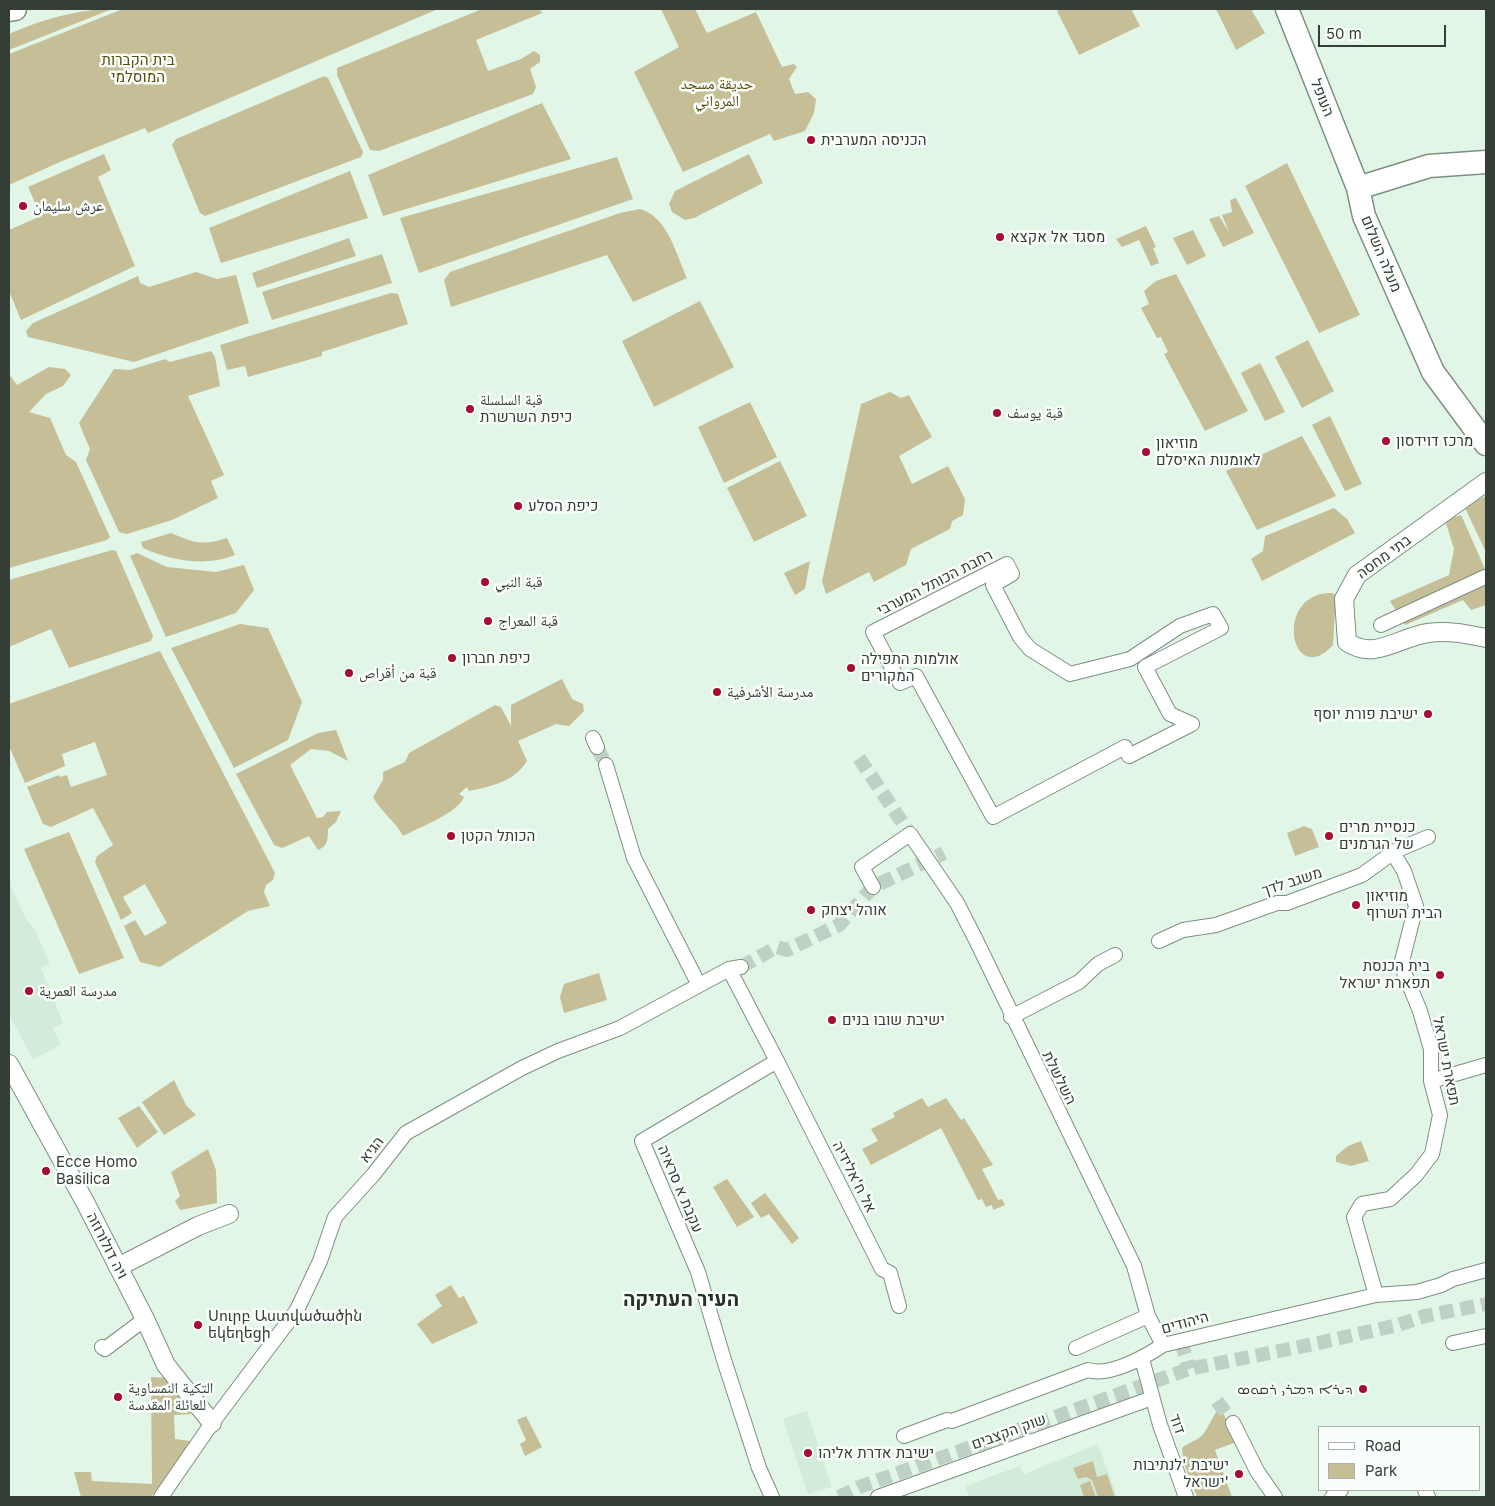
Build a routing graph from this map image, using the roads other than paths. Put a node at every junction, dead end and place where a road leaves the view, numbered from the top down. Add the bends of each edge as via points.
1 (14, 9) edge
2 (1287, 9) edge
3 (9, 10) edge
4 (1486, 162) edge
5 (1358, 188) junction
6 (1486, 422) edge
7 (1486, 444) edge
8 (1486, 482) edge
9 (1484, 577) dead end
10 (1381, 625) dead end
11 (1486, 638) edge
12 (1125, 748) joint
13 (606, 765) tunnel mouth
14 (1428, 837) dead end
15 (1393, 853) junction
16 (872, 887) dead end
17 (1159, 940) dead end
18 (1115, 955) dead end
19 (698, 984) junction
20 (1011, 1017) junction
21 (777, 1061) junction
22 (9, 1064) edge
23 (1486, 1065) edge
24 (1431, 1081) junction
25 (230, 1214) dead end
26 (118, 1267) junction
27 (1486, 1270) edge
28 (1376, 1295) junction
29 (899, 1306) dead end
30 (1148, 1316) junction
31 (146, 1319) junction
32 (1486, 1336) edge
33 (1452, 1343) dead end
34 (1163, 1345) junction
35 (102, 1347) dead end
36 (1076, 1348) dead end
37 (1142, 1359) junction
38 (1152, 1398) junction
39 (212, 1423) junction
40 (1234, 1423) tunnel mouth
41 (904, 1436) dead end
42 (161, 1497) edge
43 (772, 1497) edge
44 (878, 1497) edge
45 (1186, 1497) edge
46 (1275, 1497) edge

1 - 3 street
2 - 5 street, העופל
4 - 5 street via 1429,166
5 - 6 street, מעלה השלום via 1375,211 1449,375
5 - 7 street, מעלה השלום via 1364,216 1434,372
8 - 11 street, בתי מחסה via 1366,566 1352,581 1344,598 1347,642 1355,647 1378,650 1407,638 1443,632
9 - 10 street
12 - 12 street, רחבת הכותל המערבי via 1129,756 1192,724 1170,714 1144,667 1221,628 1214,614 1180,626 1130,659 1070,674 1030,649 1020,637 993,585 1012,574 1007,564 873,632 900,683 916,676 993,817
13 - 19 street via 634,858
14 - 15 street, משגב לדך
15 - 17 street, משגב לדך via 1362,875 1287,903 1277,903 1216,925 1183,930
15 - 24 street, תפארת ישראל via 1404,871 1416,906 1401,965 1431,1049
16 - 20 street, השלשלת via 862,866 910,834 957,903
18 - 20 street via 1098,964 1079,982
19 - 21 street, הגיא via 735,968
19 - 39 street, הגיא via 620,1028 522,1068 406,1133 335,1217 320,1261 297,1310
20 - 30 street, השלשלת via 1134,1266
21 - 29 street, אל ח'אלידיה via 882,1269 890,1273
21 - 43 street, עקבת א סראיה via 642,1141 698,1272 759,1468
22 - 26 street, ויה דולורוזה
23 - 24 street
24 - 28 street, תפארת ישראל via 1440,1115 1432,1154 1405,1187 1390,1199 1362,1204 1354,1217
25 - 26 street via 198,1226
26 - 31 street, ויה דולורוזה
27 - 28 street, היהודים via 1417,1292
28 - 34 street, היהודים
30 - 34 street, השלשלת
30 - 36 street
31 - 35 street via 105,1349
31 - 39 street, ויה דולורוזה via 166,1364
32 - 33 street
34 - 37 street, היהודים
37 - 38 street, דוד
37 - 41 street, היהודים via 1097,1373 1088,1370 952,1422 947,1420
38 - 44 street, שוק הקצבים
38 - 45 street, דוד
39 - 42 street, הגיא
40 - 46 street via 1257,1472

